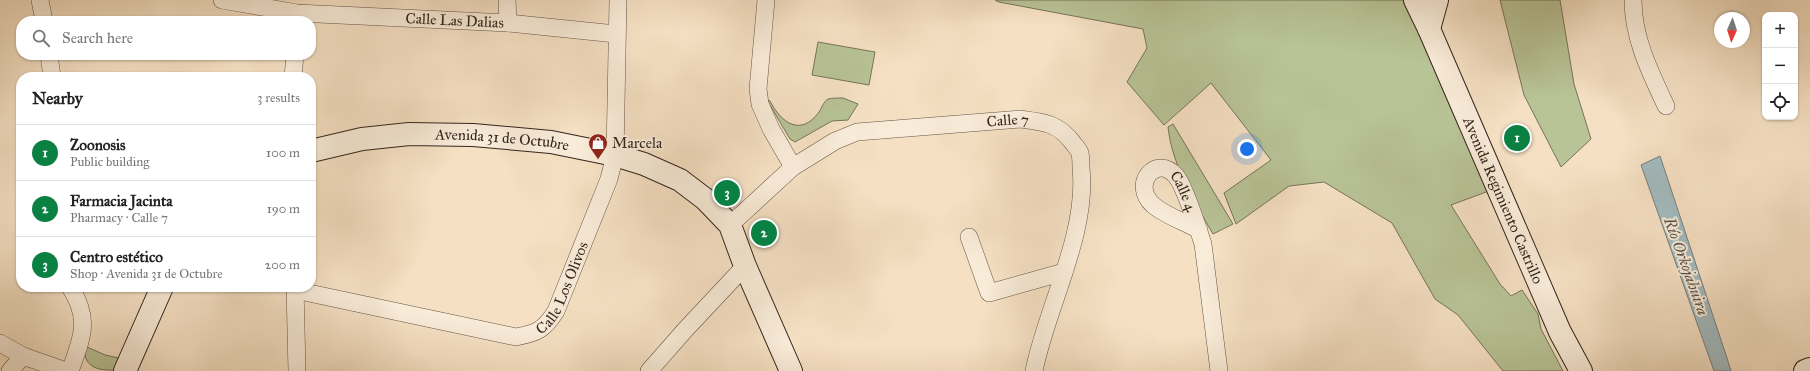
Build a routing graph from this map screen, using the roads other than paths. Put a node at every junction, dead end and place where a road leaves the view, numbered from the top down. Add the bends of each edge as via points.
1 (40, 0) edge
2 (222, 0) edge
3 (507, 0) edge
4 (618, 0) edge
5 (766, 0) edge
6 (1415, 0) edge
7 (1437, 0) edge
8 (1633, 0) edge
9 (297, 11) edge
10 (43, 16) edge
11 (508, 23) junction
12 (1429, 29) junction
13 (616, 34) junction
14 (50, 60) edge
15 (295, 60) edge
16 (51, 72) edge
17 (293, 72) edge
18 (1666, 106) dead end
19 (316, 150) edge
20 (616, 154) junction
21 (793, 167) junction
22 (730, 225) junction
23 (1199, 230) dead end
24 (969, 236) dead end
25 (745, 266) junction
26 (1064, 272) junction
27 (73, 292) edge
28 (160, 292) edge
29 (295, 292) edge
30 (313, 292) edge
31 (0, 343) edge
32 (23, 356) junction
33 (1810, 370) edge
34 (10, 371) edge
35 (66, 371) edge
36 (70, 371) edge
37 (124, 371) edge
38 (297, 371) edge
39 (649, 371) edge
40 (791, 371) edge
41 (1034, 371) edge
42 (1219, 371) edge
43 (1581, 371) edge
44 (1805, 371) edge

1 - 10 street
2 - 9 street, Calle Las Dalias
3 - 11 street
4 - 13 street, Calle Los Olivos
5 - 21 street via 758,88 760,104
6 - 12 main road, Avenida Regimiento Castrillo
7 - 12 main road
8 - 18 street via 1644,59
9 - 11 street, Calle Las Dalias
11 - 13 street, Calle Las Dalias
12 - 43 main road, Avenida Regimiento Castrillo via 1560,332
13 - 20 street, Calle Los Olivos
14 - 16 street
15 - 17 street
19 - 20 main road, Avenida 31 de Octubre via 362,139 408,134 466,135 551,142
20 - 22 main road, Avenida 31 de Octubre via 680,180 705,199
20 - 30 street, Calle Los Olivos via 609,179 556,311 540,330 532,334 516,336 496,333
21 - 22 street, Calle 7
21 - 26 street, Calle 7 via 835,141 857,132 1020,119 1046,122 1065,132 1080,152 1083,184 1080,212
22 - 25 main road, Avenida 31 de Octubre
23 - 42 street, Calle 4
24 - 26 street via 989,293
25 - 39 street
25 - 40 main road, Avenida 31 de Octubre
26 - 41 street, Calle 7 via 1046,324
27 - 36 street via 82,309 83,324 79,346
28 - 37 main road
29 - 38 street
31 - 32 street
32 - 34 street
32 - 35 street
33 - 44 main road

